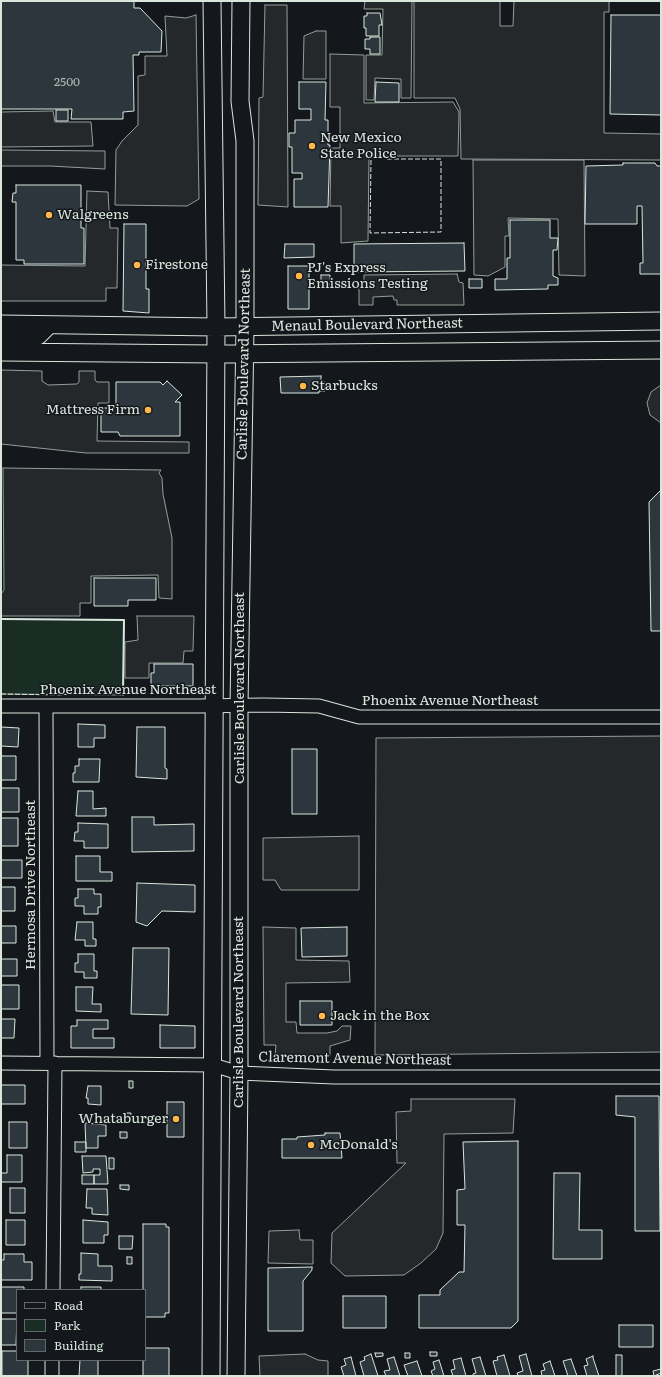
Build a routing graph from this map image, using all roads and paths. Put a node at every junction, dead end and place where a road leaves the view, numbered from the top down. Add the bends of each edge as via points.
1 (212, 1) edge
2 (240, 1) edge
3 (661, 322) edge
4 (1, 324) edge
5 (49, 325) junction
6 (216, 327) junction
7 (245, 327) junction
8 (1, 338) edge
9 (661, 350) edge
10 (1, 352) edge
11 (216, 354) junction
12 (244, 354) junction
13 (1, 706) edge
14 (46, 706) junction
15 (214, 706) junction
16 (239, 706) junction
17 (661, 717) edge
18 (214, 799) junction
19 (239, 908) junction
20 (1, 1063) edge
21 (51, 1063) junction
22 (213, 1065) junction
23 (239, 1072) junction
24 (661, 1078) edge
25 (53, 1289) edge
26 (52, 1361) edge
27 (52, 1376) edge
28 (211, 1376) edge
29 (236, 1376) edge

1 - 6 main road, Carlisle Boulevard Northeast
2 - 7 main road, Carlisle Boulevard Northeast via 240,101 245,141
3 - 7 main road, Menaul Boulevard Northeast
4 - 5 main road, Menaul Boulevard Northeast
5 - 6 main road, Menaul Boulevard Northeast
5 - 8 main road via 38,336
6 - 7 main road, Menaul Boulevard Northeast
6 - 11 main road, Carlisle Boulevard Northeast
7 - 12 main road, Carlisle Boulevard Northeast
9 - 12 main road, Menaul Boulevard Northeast
10 - 11 main road, Menaul Boulevard Northeast
11 - 12 main road, Menaul Boulevard Northeast
11 - 15 main road, Carlisle Boulevard Northeast
12 - 16 main road, Carlisle Boulevard Northeast
13 - 14 street, Phoenix Avenue Northeast
14 - 15 street, Phoenix Avenue Northeast
14 - 21 street, Hermosa Drive Northeast
15 - 16 street, Phoenix Avenue Northeast
15 - 18 main road, Carlisle Boulevard Northeast
16 - 17 street, Phoenix Avenue Northeast via 318,706 359,717
16 - 19 main road, Carlisle Boulevard Northeast
18 - 19 main road via 224,823 224,896
18 - 22 main road, Carlisle Boulevard Northeast
19 - 23 main road, Carlisle Boulevard Northeast
20 - 21 street, Claremont Avenue Northeast
21 - 22 street, Claremont Avenue Northeast
21 - 25 street, Hermosa Drive Northeast
22 - 23 street, Claremont Avenue Northeast
22 - 28 main road, Carlisle Boulevard Northeast
23 - 24 street, Claremont Avenue Northeast via 334,1077
23 - 29 main road, Carlisle Boulevard Northeast
26 - 27 street

